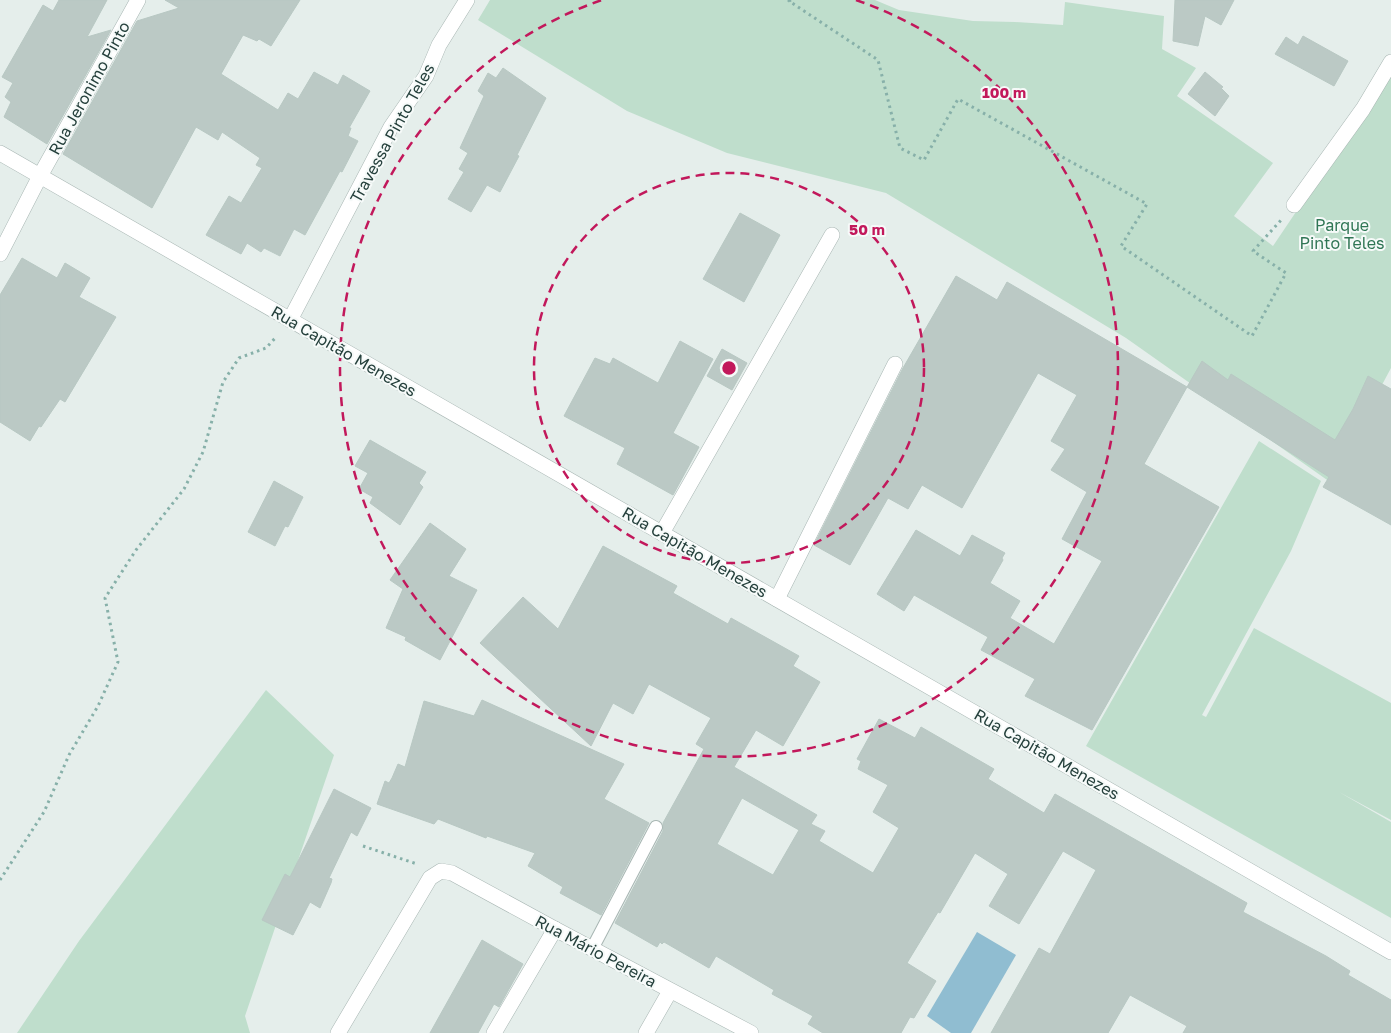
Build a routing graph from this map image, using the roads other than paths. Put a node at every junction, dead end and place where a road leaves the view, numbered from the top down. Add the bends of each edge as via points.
1 (138, 0) edge
2 (467, 0) edge
3 (1391, 62) edge
4 (0, 153) edge
5 (40, 176) junction
6 (1294, 205) road end
7 (832, 234) dead end
8 (0, 254) edge
9 (290, 320) junction
10 (895, 364) dead end
11 (662, 533) junction
12 (777, 599) junction
13 (656, 827) dead end
14 (555, 929) junction
15 (592, 949) junction
16 (1391, 952) edge
17 (670, 991) junction
18 (338, 1033) edge
19 (494, 1033) edge
20 (646, 1033) edge
21 (751, 1033) edge

1 - 5 street, Rua Jeronimo Pinto
2 - 9 street, Travessa Pinto Teles via 439,45 426,76 391,127
3 - 6 street via 1363,109
4 - 5 street, Rua Capitão Menezes
5 - 8 street, Rua Jeronimo Pinto
5 - 9 street, Rua Capitão Menezes
7 - 11 street
9 - 11 street, Rua Capitão Menezes
10 - 12 street
11 - 12 street, Rua Capitão Menezes
12 - 16 street, Rua Capitão Menezes
13 - 15 lane
14 - 15 street, Rua Mário Pereira
14 - 18 street, Rua Mário Pereira via 452,873 440,871 430,878
14 - 19 street
15 - 17 street, Rua Mário Pereira
17 - 20 street
17 - 21 street, Rua Mário Pereira

